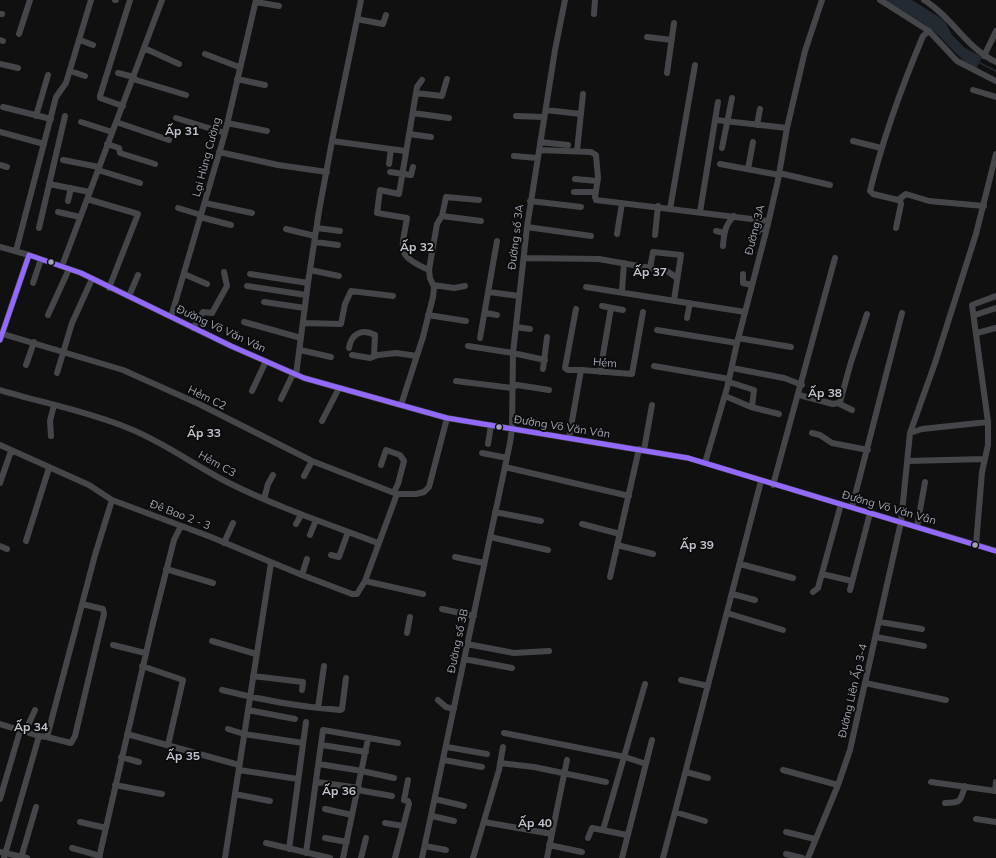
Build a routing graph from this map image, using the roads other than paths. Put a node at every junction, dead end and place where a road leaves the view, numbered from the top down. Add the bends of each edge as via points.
1 (30, 0) edge
2 (91, 0) edge
3 (130, 0) edge
4 (162, 0) edge
5 (361, 0) edge
6 (565, 0) edge
7 (596, 0) edge
8 (822, 0) edge
9 (880, 0) edge
10 (256, 1) edge
11 (926, 1) edge
12 (280, 6) dead end
13 (594, 14) dead end
14 (386, 15) dead end
15 (357, 19) junction
16 (674, 23) dead end
17 (929, 30) junction
18 (996, 31) edge
19 (19, 34) dead end
20 (647, 37) dead end
21 (80, 40) junction
22 (672, 40) junction
23 (93, 45) dead end
24 (144, 48) junction
25 (205, 54) dead end
26 (984, 56) junction
27 (996, 62) edge
28 (0, 64) edge
29 (179, 64) dead end
30 (695, 65) dead end
31 (18, 68) dead end
32 (239, 68) junction
33 (70, 71) junction
34 (667, 73) dead end
35 (118, 74) dead end
36 (48, 75) dead end
37 (84, 76) dead end
38 (134, 78) junction
39 (237, 79) junction
40 (447, 79) dead end
41 (422, 80) dead end
42 (996, 82) edge
43 (266, 85) dead end
44 (973, 90) dead end
45 (416, 93) junction
46 (583, 94) dead end
47 (186, 96) dead end
48 (996, 97) edge
49 (732, 98) dead end
50 (718, 102) dead end
51 (123, 106) junction
52 (3, 107) dead end
53 (760, 108) dead end
54 (546, 110) junction
55 (413, 113) junction
56 (581, 114) junction
57 (36, 116) junction
58 (65, 116) dead end
59 (516, 116) dead end
60 (544, 117) junction
61 (176, 118) dead end
62 (449, 118) dead end
63 (51, 119) junction
64 (716, 120) junction
65 (728, 121) junction
66 (81, 122) dead end
67 (116, 122) junction
68 (227, 123) junction
69 (757, 125) junction
70 (787, 128) junction
71 (267, 131) dead end
72 (0, 132) edge
73 (112, 132) junction
74 (225, 133) junction
75 (409, 134) junction
76 (431, 137) dead end
77 (169, 140) dead end
78 (332, 141) junction
79 (853, 141) dead end
80 (540, 142) junction
81 (753, 142) dead end
82 (44, 144) junction
83 (107, 144) junction
84 (568, 145) dead end
85 (722, 148) dead end
86 (881, 148) junction
87 (391, 149) junction
88 (539, 150) junction
89 (405, 151) junction
90 (578, 151) junction
91 (219, 152) junction
92 (996, 154) edge
93 (514, 156) dead end
94 (537, 158) junction
95 (64, 160) dead end
96 (155, 164) dead end
97 (389, 164) dead end
98 (720, 164) dead end
99 (413, 167) dead end
100 (98, 169) junction
101 (748, 169) junction
102 (327, 172) junction
103 (390, 172) dead end
104 (401, 173) junction
105 (779, 174) junction
106 (575, 179) dead end
107 (597, 181) junction
108 (140, 183) dead end
109 (49, 184) junction
110 (830, 185) dead end
111 (71, 188) junction
112 (90, 192) junction
113 (574, 192) dead end
114 (596, 192) junction
115 (87, 199) junction
116 (478, 200) dead end
117 (900, 200) junction
118 (68, 201) dead end
119 (530, 201) junction
120 (205, 203) junction
121 (622, 204) junction
122 (658, 206) junction
123 (984, 206) junction
124 (581, 207) dead end
125 (178, 208) dead end
126 (670, 208) junction
127 (58, 212) dead end
128 (700, 212) junction
129 (252, 213) dead end
130 (201, 216) junction
131 (442, 216) junction
132 (734, 216) junction
133 (80, 217) junction
134 (481, 221) dead end
135 (768, 221) junction
136 (231, 225) dead end
137 (527, 227) junction
138 (39, 228) dead end
139 (317, 228) junction
140 (766, 228) junction
141 (896, 228) dead end
142 (286, 229) dead end
143 (340, 231) dead end
144 (716, 231) dead end
145 (724, 233) junction
146 (617, 234) dead end
147 (752, 234) dead end
148 (655, 235) dead end
149 (591, 236) dead end
150 (315, 239) junction
151 (497, 241) dead end
152 (338, 245) dead end
153 (723, 246) dead end
154 (0, 247) edge
155 (16, 251) junction
156 (29, 255) junction
157 (524, 258) junction
158 (835, 258) dead end
159 (41, 259) junction
160 (624, 263) junction
161 (62, 266) junction
162 (650, 268) junction
163 (69, 269) junction
164 (310, 270) junction
165 (428, 270) junction
166 (224, 272) dead end
167 (138, 274) dead end
168 (184, 274) junction
169 (250, 274) dead end
170 (743, 274) dead end
171 (339, 276) dead end
172 (677, 278) junction
173 (92, 279) junction
174 (33, 283) dead end
175 (308, 283) junction
176 (207, 284) dead end
177 (433, 285) junction
178 (752, 285) junction
179 (247, 286) dead end
180 (465, 286) dead end
181 (586, 287) dead end
182 (109, 288) junction
183 (622, 291) junction
184 (489, 292) junction
185 (306, 295) junction
186 (129, 296) junction
187 (393, 296) dead end
188 (519, 296) junction
189 (996, 296) edge
190 (674, 300) junction
191 (264, 302) dead end
192 (690, 303) junction
193 (602, 306) dead end
194 (305, 308) junction
195 (610, 308) junction
196 (996, 308) edge
197 (576, 309) dead end
198 (623, 310) dead end
199 (643, 312) dead end
200 (744, 312) junction
201 (486, 313) junction
202 (902, 313) dead end
203 (867, 314) dead end
204 (48, 315) dead end
205 (428, 315) junction
206 (497, 315) dead end
207 (974, 315) junction
208 (171, 317) junction
209 (687, 318) dead end
210 (466, 321) dead end
211 (244, 322) dead end
212 (303, 323) junction
213 (516, 327) junction
214 (193, 328) junction
215 (996, 328) edge
216 (530, 329) dead end
217 (657, 330) dead end
218 (977, 333) junction
219 (1, 335) edge
220 (548, 337) dead end
221 (301, 338) junction
222 (480, 338) dead end
223 (737, 340) junction
224 (34, 342) junction
225 (468, 346) dead end
226 (791, 347) dead end
227 (349, 348) dead end
228 (300, 350) junction
229 (64, 351) junction
230 (513, 352) junction
231 (352, 355) dead end
232 (374, 356) junction
233 (417, 356) junction
234 (331, 357) dead end
235 (544, 360) junction
236 (266, 361) junction
237 (26, 365) dead end
238 (654, 366) dead end
239 (732, 368) junction
240 (543, 369) dead end
241 (581, 370) junction
242 (600, 372) junction
243 (57, 373) dead end
244 (295, 375) junction
245 (456, 381) dead end
246 (729, 381) junction
247 (802, 385) junction
248 (339, 388) junction
249 (512, 388) junction
250 (0, 390) edge
251 (549, 390) dead end
252 (252, 391) dead end
253 (799, 395) junction
254 (725, 396) junction
255 (282, 399) dead end
256 (838, 403) junction
257 (54, 405) junction
258 (401, 405) junction
259 (652, 405) dead end
260 (752, 407) junction
261 (852, 410) dead end
262 (778, 414) dead end
263 (447, 418) junction
264 (322, 421) dead end
265 (988, 422) junction
266 (491, 425) junction
267 (512, 428) junction
268 (812, 433) dead end
269 (910, 433) junction
270 (51, 436) dead end
271 (569, 438) junction
272 (488, 444) dead end
273 (0, 445) edge
274 (642, 450) junction
275 (868, 450) junction
276 (11, 451) junction
277 (482, 453) dead end
278 (507, 458) junction
279 (985, 459) junction
280 (312, 461) junction
281 (908, 461) junction
282 (705, 463) junction
283 (381, 465) dead end
284 (505, 467) junction
285 (49, 468) junction
286 (273, 475) dead end
287 (304, 476) dead end
288 (761, 481) junction
289 (925, 482) dead end
290 (0, 483) edge
291 (773, 485) junction
292 (395, 493) junction
293 (629, 496) junction
294 (264, 499) junction
295 (112, 500) junction
296 (840, 504) junction
297 (852, 507) junction
298 (495, 512) junction
299 (870, 513) junction
300 (301, 515) junction
301 (316, 520) junction
302 (541, 521) dead end
303 (902, 522) junction
304 (233, 523) dead end
305 (296, 524) dead end
306 (582, 524) dead end
307 (181, 526) junction
308 (917, 527) junction
309 (348, 532) junction
310 (620, 534) junction
311 (310, 535) dead end
312 (490, 537) junction
313 (26, 541) dead end
314 (224, 543) junction
315 (378, 543) junction
316 (617, 545) junction
317 (976, 545) junction
318 (0, 546) edge
319 (7, 549) dead end
320 (548, 550) dead end
321 (996, 551) edge
322 (654, 554) dead end
323 (331, 555) dead end
324 (455, 557) dead end
325 (307, 559) dead end
326 (271, 563) junction
327 (484, 563) junction
328 (740, 564) junction
329 (166, 570) junction
330 (822, 574) junction
331 (302, 575) junction
332 (610, 577) dead end
333 (793, 578) dead end
334 (365, 581) junction
335 (852, 581) junction
336 (213, 583) dead end
337 (850, 590) dead end
338 (813, 592) dead end
339 (423, 594) dead end
340 (732, 594) junction
341 (755, 600) dead end
342 (82, 604) junction
343 (442, 609) dead end
344 (727, 613) junction
345 (410, 617) dead end
346 (473, 619) junction
347 (880, 622) junction
348 (922, 629) dead end
349 (783, 630) dead end
350 (408, 633) dead end
351 (876, 637) junction
352 (212, 641) dead end
353 (467, 644) junction
354 (113, 645) dead end
355 (924, 646) dead end
356 (549, 651) dead end
357 (145, 653) junction
358 (256, 654) junction
359 (464, 660) junction
360 (142, 666) junction
361 (324, 666) dead end
362 (512, 668) dead end
363 (253, 676) junction
364 (346, 678) dead end
365 (682, 680) dead end
366 (645, 684) dead end
367 (865, 684) junction
368 (708, 686) junction
369 (222, 690) dead end
370 (302, 690) dead end
371 (250, 697) junction
372 (438, 700) dead end
373 (946, 700) dead end
374 (318, 708) junction
375 (454, 709) junction
376 (35, 710) dead end
377 (248, 710) junction
378 (295, 719) dead end
379 (306, 722) dead end
380 (0, 724) edge
381 (228, 729) dead end
382 (23, 731) junction
383 (504, 733) dead end
384 (127, 734) junction
385 (244, 734) junction
386 (39, 736) junction
387 (47, 737) junction
388 (368, 738) junction
389 (652, 740) dead end
390 (303, 743) junction
391 (398, 743) dead end
392 (168, 745) junction
393 (322, 745) junction
394 (447, 747) junction
395 (503, 747) dead end
396 (366, 752) junction
397 (486, 754) dead end
398 (121, 757) junction
399 (625, 757) junction
400 (444, 760) junction
401 (567, 760) dead end
402 (139, 762) dead end
403 (500, 763) junction
404 (319, 764) junction
405 (646, 764) junction
406 (482, 767) dead end
407 (239, 768) junction
408 (783, 770) dead end
409 (362, 771) junction
410 (686, 772) junction
411 (564, 773) junction
412 (394, 778) dead end
413 (708, 778) dead end
414 (298, 779) junction
415 (408, 780) dead end
416 (317, 782) junction
417 (606, 782) dead end
418 (931, 782) dead end
419 (996, 782) edge
420 (115, 785) junction
421 (838, 785) junction
422 (965, 786) junction
423 (358, 789) junction
424 (995, 791) edge
425 (162, 794) dead end
426 (235, 794) junction
427 (392, 796) dead end
428 (0, 799) edge
429 (435, 799) junction
430 (270, 801) dead end
431 (944, 802) dead end
432 (464, 806) dead end
433 (36, 807) dead end
434 (324, 809) dead end
435 (675, 812) junction
436 (352, 815) junction
437 (432, 816) junction
438 (976, 819) dead end
439 (454, 821) dead end
440 (705, 821) dead end
441 (80, 822) dead end
442 (484, 822) junction
443 (996, 822) edge
444 (385, 823) dead end
445 (403, 826) junction
446 (106, 828) junction
447 (603, 830) junction
448 (786, 832) dead end
449 (552, 834) junction
450 (627, 835) junction
451 (325, 838) dead end
452 (366, 838) dead end
453 (588, 838) dead end
454 (815, 840) junction
455 (347, 842) junction
456 (266, 843) dead end
457 (549, 845) junction
458 (425, 846) junction
459 (72, 848) dead end
460 (289, 848) junction
461 (446, 850) dead end
462 (582, 852) dead end
463 (306, 853) junction
464 (3, 854) edge
465 (786, 854) dead end
466 (100, 857) edge
467 (23, 858) edge
468 (225, 858) edge
469 (330, 858) edge
470 (343, 858) edge
471 (362, 858) edge
472 (395, 858) edge
473 (422, 858) edge
474 (473, 858) edge
475 (546, 858) edge
476 (622, 858) edge
477 (663, 858) edge
478 (802, 858) edge
479 (808, 858) edge

1 - 19 street
2 - 21 street
3 - 51 street via 100,96
4 - 24 street
5 - 15 street
6 - 54 street, Đường số 3A
7 - 13 street
8 - 70 street, Đường 3A via 805,51
9 - 17 street
10 - 12 street
10 - 32 street, Lại Hùng Cường
11 - 26 street via 941,12 973,48
14 - 15 street via 383,24
15 - 78 street
16 - 22 street
17 - 42 street via 957,61
17 - 86 street via 923,36 917,50
18 - 26 street
20 - 22 street
21 - 23 street
21 - 33 street
22 - 34 street
24 - 29 street
24 - 38 street
25 - 32 street
26 - 27 street
28 - 31 street
30 - 126 street
32 - 39 street, Lại Hùng Cường
33 - 37 street
33 - 63 street via 66,83 56,97
35 - 38 street
36 - 57 street
38 - 47 street
38 - 51 street
39 - 43 street
39 - 68 street, Lại Hùng Cường
40 - 45 street via 442,96
41 - 45 street
44 - 48 street
45 - 55 street
46 - 56 street
49 - 65 street
50 - 64 street
51 - 67 street
52 - 57 street
53 - 69 street
54 - 56 street
54 - 60 street, Đường số 3A
55 - 62 street
55 - 75 street
56 - 90 street
57 - 63 street
58 - 109 street
59 - 60 street
60 - 80 street, Đường số 3A
61 - 74 street
63 - 82 street
64 - 65 street
64 - 128 street
65 - 69 street
65 - 85 street
66 - 73 street
67 - 73 street
67 - 77 street
68 - 71 street
68 - 74 street, Lại Hùng Cường
69 - 70 street
70 - 105 street, Đường 3A
72 - 82 street
73 - 83 street
74 - 91 street, Lại Hùng Cường
75 - 76 street
75 - 89 street
78 - 87 street
78 - 102 street
79 - 86 street
80 - 84 street
80 - 88 street, Đường số 3A
81 - 101 street
82 - 155 street
83 - 96 street via 119,148 120,153
83 - 100 street
86 - 117 street via 870,191 873,194
87 - 89 street
87 - 97 street
88 - 90 street
88 - 94 street, Đường số 3A
89 - 104 street
90 - 107 street via 596,155
91 - 102 street via 278,165
91 - 120 street, Lại Hùng Cường
92 - 123 street, Đường Liên Ấp 3-4
93 - 94 street
94 - 119 street, Đường số 3A
95 - 100 street
98 - 101 street
99 - 104 street via 411,175
100 - 108 street
100 - 112 street
101 - 105 street
102 - 139 street
103 - 104 street
104 - 165 street via 399,194 380,190 377,213 407,218 403,253
105 - 110 street
105 - 135 street, Đường 3A
106 - 107 street
107 - 114 street
109 - 111 street
109 - 138 street
111 - 112 street
111 - 118 street
112 - 115 street
113 - 114 street
114 - 121 street via 596,200
115 - 133 street
115 - 182 street via 138,214
116 - 131 street via 446,197
117 - 123 street via 906,194 928,201
117 - 141 street
119 - 124 street
119 - 137 street, Đường số 3A
120 - 129 street
120 - 130 street, Lại Hùng Cường
121 - 122 street
121 - 146 street
122 - 126 street
122 - 148 street
123 - 269 street, Đường Liên Ấp 3-4 via 935,363
125 - 130 street
126 - 128 street
127 - 133 street
128 - 132 street
130 - 136 street
130 - 168 street, Lại Hùng Cường
131 - 134 street
131 - 165 street via 437,224
132 - 135 street
132 - 145 street via 727,223
133 - 161 street
135 - 140 street, Đường 3A
137 - 149 street
137 - 157 street, Đường số 3A
139 - 143 street
139 - 150 street
140 - 147 street
140 - 178 street, Đường 3A
142 - 150 street
144 - 145 street
145 - 153 street
150 - 152 street
150 - 164 street
151 - 184 street
154 - 155 street, Đường Võ Văn Vân
155 - 156 street, Đường Võ Văn Vân
156 - 159 street, Đường Võ Văn Vân
156 - 219 street
157 - 160 street via 599,259
157 - 188 street, Đường số 3A
158 - 247 street
159 - 161 street, Đường Võ Văn Vân
159 - 174 street
160 - 162 street
160 - 183 street
161 - 163 street, Đường Võ Văn Vân
162 - 172 street via 667,272
162 - 172 street via 653,252 681,255
163 - 173 street, Đường Võ Văn Vân
163 - 204 street
164 - 171 street
164 - 175 street
165 - 177 street
166 - 214 street via 227,286 218,303 212,313 203,312
167 - 186 street
168 - 176 street
168 - 208 street, Lại Hùng Cường
169 - 175 street
170 - 178 street via 743,283
172 - 190 street
173 - 182 street, Đường Võ Văn Vân
173 - 229 street via 72,324
175 - 185 street
177 - 180 street via 454,288
177 - 205 street
178 - 200 street, Đường 3A
179 - 185 street
181 - 183 street
182 - 186 street, Đường Võ Văn Vân
183 - 190 street
184 - 188 street
184 - 201 street
185 - 194 street
186 - 208 street, Đường Võ Văn Vân
187 - 212 street via 351,291 341,324
188 - 213 street, Đường số 3A
189 - 207 street via 972,305
190 - 192 street
191 - 194 street
192 - 200 street
192 - 209 street
193 - 195 street
194 - 212 street
195 - 198 street
195 - 242 street
196 - 207 street
197 - 241 street via 565,368
199 - 242 street, Hẻm via 632,374
200 - 223 street, Đường 3A
201 - 206 street
201 - 222 street
202 - 275 street
203 - 256 street via 843,396
205 - 210 street
205 - 233 street
207 - 218 street
208 - 214 street, Đường Võ Văn Vân
211 - 221 street
212 - 221 street
213 - 216 street
213 - 230 street, Đường số 3A
214 - 236 street, Đường Võ Văn Vân
215 - 218 street
217 - 223 street
218 - 265 street
219 - 224 street, Hẻm C2
220 - 235 street
221 - 228 street
223 - 226 street
223 - 239 street, Đường 3A
224 - 229 street, Hẻm C2
224 - 237 street
225 - 230 street
227 - 232 street via 351,339 358,332 370,332 375,335
228 - 234 street
228 - 244 street
229 - 243 street
229 - 280 street, Hẻm C2 via 123,370 199,404
230 - 235 street
230 - 249 street, Đường số 3A
231 - 232 street via 370,358
232 - 233 street via 396,353
233 - 258 street
235 - 240 street
236 - 244 street, Đường Võ Văn Vân
236 - 252 street
238 - 246 street
239 - 246 street, Đường 3A
239 - 247 street via 784,378
241 - 242 street, Hẻm
241 - 271 street, Hẻm
244 - 248 street, Đường Võ Văn Vân
244 - 255 street
245 - 249 street
246 - 254 street, Đường 3A
246 - 260 street via 754,390
247 - 253 street
248 - 258 street, Đường Võ Văn Vân
248 - 264 street
249 - 251 street via 517,385
249 - 267 street, Đường số 3A
250 - 257 street, Hẻm C3
253 - 256 street
253 - 291 street
254 - 260 street
254 - 282 street, Đường 3A
256 - 261 street
257 - 270 street via 50,421
257 - 294 street, Hẻm C3 via 86,413 150,437 229,483
258 - 263 street, Đường Võ Văn Vân
259 - 274 street
260 - 262 street
263 - 266 street, Đường Võ Văn Vân
263 - 292 street via 429,487 424,492 416,494
265 - 269 street via 922,429
265 - 279 street
266 - 267 street, Đường Võ Văn Vân
266 - 272 street
267 - 271 street, Đường Võ Văn Vân
267 - 278 street, Đường số 3B
268 - 275 street via 832,443
269 - 281 street, Đường Liên Ấp 3-4
271 - 274 street, Đường Võ Văn Vân
273 - 276 street, Đê Bao 2 - 3
274 - 282 street, Đường Võ Văn Vân
274 - 293 street
275 - 297 street
276 - 285 street, Đê Bao 2 - 3
276 - 290 street
277 - 278 street
278 - 284 street, Đường số 3B
279 - 281 street
279 - 317 street
280 - 287 street
280 - 292 street, Hẻm C2
281 - 303 street, Đường Liên Ấp 3-4
282 - 288 street, Đường Võ Văn Vân
283 - 292 street via 386,450 400,455 404,461
284 - 293 street
284 - 298 street, Đường số 3B
285 - 295 street, Đê Bao 2 - 3 via 89,485
285 - 313 street
286 - 294 street
288 - 291 street, Đường Võ Văn Vân
288 - 328 street
289 - 308 street
291 - 296 street, Đường Võ Văn Vân
292 - 315 street
293 - 310 street
294 - 300 street, Hẻm C3
295 - 307 street, Đê Bao 2 - 3
295 - 342 street
296 - 297 street, Đường Võ Văn Vân
296 - 330 street
297 - 299 street, Đường Võ Văn Vân
298 - 302 street
298 - 312 street, Đường số 3B
299 - 303 street, Đường Võ Văn Vân
299 - 335 street
300 - 301 street, Hẻm C3
300 - 305 street
301 - 309 street, Hẻm C3
301 - 311 street
303 - 308 street, Đường Võ Văn Vân
303 - 347 street, Đường Liên Ấp 3-4
304 - 314 street
306 - 310 street
307 - 314 street, Đê Bao 2 - 3
307 - 329 street via 174,540
308 - 317 street, Đường Võ Văn Vân
309 - 315 street, Hẻm C3
309 - 323 street via 339,557
310 - 316 street
312 - 320 street
312 - 327 street, Đường số 3B
314 - 326 street, Đê Bao 2 - 3
315 - 334 street
316 - 322 street
316 - 332 street
317 - 321 street, Đường Võ Văn Vân
318 - 319 street
324 - 327 street
325 - 331 street
326 - 331 street, Đê Bao 2 - 3
326 - 358 street
327 - 346 street, Đường số 3B
328 - 333 street
328 - 340 street
329 - 336 street
329 - 357 street
330 - 335 street
330 - 338 street via 818,588
331 - 334 street, Đê Bao 2 - 3 via 342,591 357,594
334 - 339 street
335 - 337 street
340 - 341 street
340 - 344 street
342 - 387 street
342 - 387 street via 102,609 104,614 75,736 71,743
343 - 346 street
344 - 349 street
344 - 368 street
345 - 350 street
346 - 353 street, Đường số 3B
347 - 348 street
347 - 351 street, Đường Liên Ấp 3-4
351 - 355 street
351 - 367 street, Đường Liên Ấp 3-4
352 - 358 street
353 - 356 street via 514,653
353 - 359 street, Đường số 3B
354 - 357 street
357 - 360 street
358 - 363 street
359 - 362 street
359 - 375 street, Đường số 3B
360 - 384 street
360 - 392 street via 183,680
361 - 374 street
363 - 370 street via 303,682
363 - 371 street
364 - 374 street via 341,709
365 - 368 street
366 - 399 street
367 - 373 street
367 - 421 street, Đường Liên Ấp 3-4 via 850,750
368 - 410 street
369 - 371 street
371 - 374 street
371 - 377 street
372 - 375 street via 446,707
375 - 394 street, Đường số 3B
376 - 382 street
377 - 378 street
377 - 385 street
379 - 390 street
380 - 382 street
381 - 385 street
382 - 386 street
382 - 428 street
383 - 399 street
384 - 392 street
384 - 398 street
385 - 390 street
385 - 407 street
386 - 387 street
386 - 464 street
388 - 391 street
388 - 393 street via 323,730
388 - 396 street
389 - 405 street
390 - 414 street
392 - 407 street
393 - 396 street
393 - 404 street
394 - 397 street
394 - 400 street, Đường số 3B
395 - 403 street
396 - 409 street
398 - 402 street
398 - 420 street
399 - 405 street
399 - 447 street
400 - 406 street
400 - 429 street, Đường số 3B
401 - 411 street
403 - 411 street
403 - 442 street
404 - 409 street
404 - 416 street
405 - 450 street
407 - 414 street
407 - 426 street
408 - 421 street
409 - 412 street
409 - 423 street
410 - 413 street
410 - 435 street
411 - 417 street
411 - 449 street
414 - 460 street
415 - 445 street via 404,800 409,804
416 - 423 street
416 - 463 street
418 - 422 street
419 - 424 street
420 - 425 street
420 - 446 street
421 - 454 street, Đường Liên Ấp 3-4
422 - 424 street
422 - 431 street via 961,801
423 - 427 street
423 - 436 street
426 - 430 street
426 - 468 street
429 - 432 street
429 - 437 street, Đường số 3B
433 - 467 street
434 - 436 street
435 - 440 street
435 - 477 street
436 - 455 street
437 - 439 street
437 - 458 street, Đường số 3B
438 - 443 street
441 - 446 street
442 - 449 street
442 - 474 street
444 - 445 street
445 - 472 street
446 - 466 street
447 - 450 street
447 - 453 street via 592,828
448 - 454 street
449 - 457 street
450 - 476 street
451 - 455 street
452 - 471 street
454 - 479 street, Đường Liên Ấp 3-4
455 - 470 street
456 - 460 street
457 - 462 street
457 - 475 street
458 - 461 street
458 - 473 street, Đường số 3B
459 - 466 street
460 - 463 street
463 - 469 street
464 - 467 street
465 - 478 street

